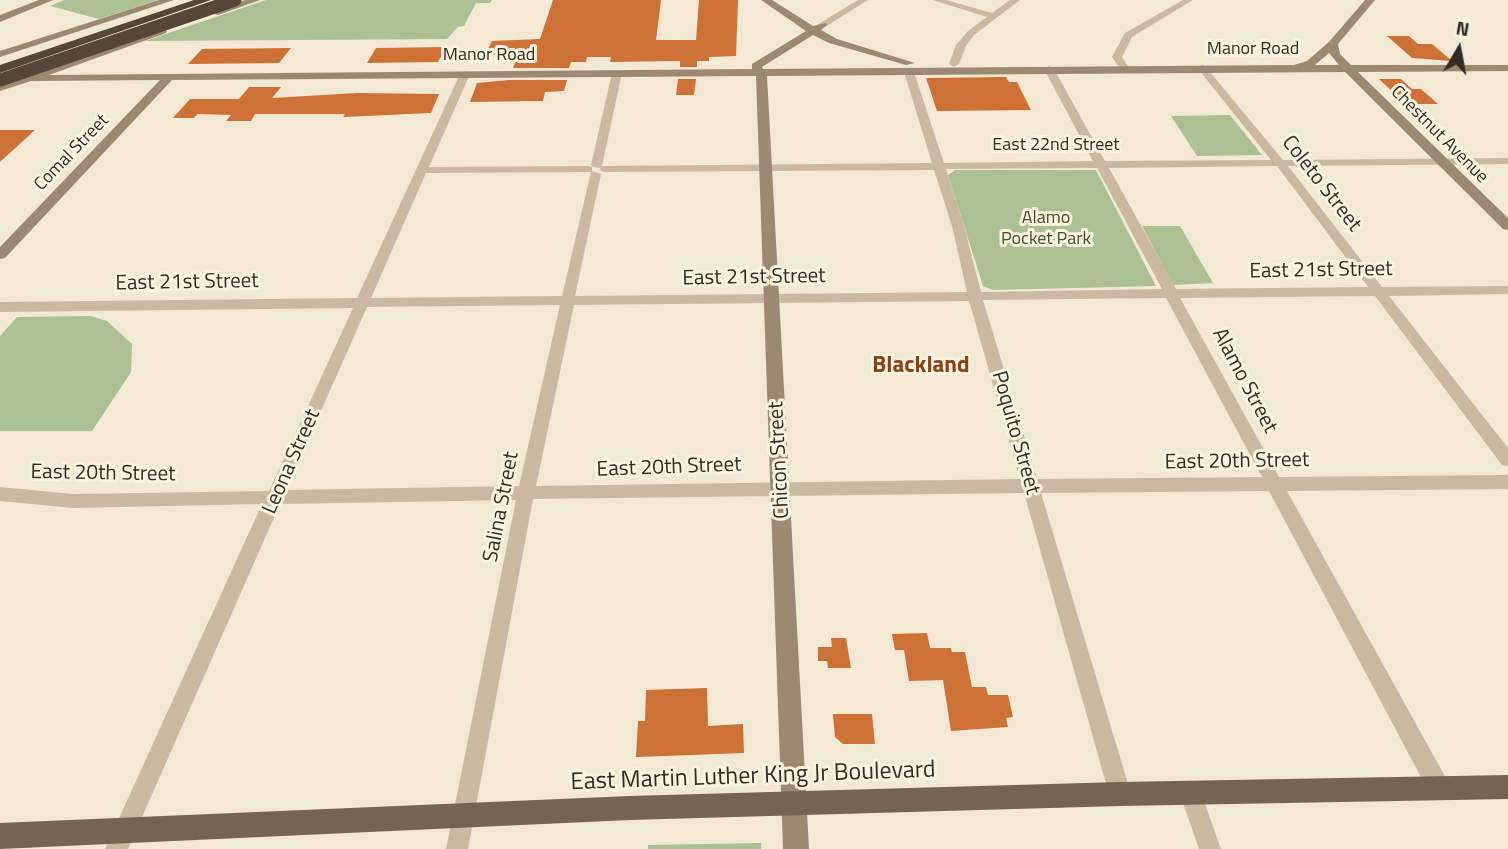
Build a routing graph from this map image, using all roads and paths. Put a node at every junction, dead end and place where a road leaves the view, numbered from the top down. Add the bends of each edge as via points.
1 (48, 0) edge
2 (169, 0) edge
3 (187, 0) edge
4 (205, 0) edge
5 (220, 0) edge
6 (235, 0) edge
7 (255, 0) edge
8 (766, 0) edge
9 (787, 0) edge
10 (864, 0) edge
11 (937, 0) edge
12 (1016, 0) edge
13 (1189, 0) edge
14 (1370, 0) edge
15 (992, 16) junction
16 (0, 19) edge
17 (817, 28) junction
18 (1333, 44) junction
19 (0, 54) edge
20 (0, 60) edge
21 (956, 67) junction
22 (1295, 67) junction
23 (1347, 67) junction
24 (1125, 68) junction
25 (1202, 68) junction
26 (1049, 69) junction
27 (1506, 70) edge
28 (0, 71) edge
29 (759, 72) junction
30 (909, 72) junction
31 (617, 73) junction
32 (465, 74) junction
33 (20, 75) dead end
34 (170, 76) junction
35 (33, 78) junction
36 (0, 80) edge
37 (0, 88) edge
38 (1508, 161) edge
39 (1279, 162) junction
40 (1441, 162) junction
41 (1099, 163) junction
42 (940, 164) junction
43 (767, 168) junction
44 (596, 169) junction
45 (423, 170) junction
46 (1508, 226) edge
47 (0, 255) edge
48 (1508, 290) edge
49 (1378, 291) junction
50 (1173, 294) junction
51 (975, 296) junction
52 (772, 299) junction
53 (365, 302) junction
54 (569, 302) junction
55 (0, 307) edge
56 (1508, 460) edge
57 (1508, 482) edge
58 (1276, 484) junction
59 (1031, 486) junction
60 (781, 488) junction
61 (0, 494) edge
62 (526, 494) junction
63 (276, 497) junction
64 (1440, 788) junction
65 (1508, 788) edge
66 (1190, 792) junction
67 (1121, 794) junction
68 (795, 804) junction
69 (465, 814) junction
70 (0, 836) edge
71 (120, 840) edge
72 (457, 849) edge
73 (796, 849) edge
74 (1210, 849) edge

1 - 16 street
2 - 19 street
3 - 20 highway
4 - 28 highway
5 - 28 highway
6 - 36 highway, bridge
7 - 35 street
8 - 17 street
9 - 17 street
10 - 17 street
11 - 15 street
12 - 15 street
13 - 24 street via 1128,35 1117,57
14 - 18 street
15 - 21 street via 961,45
17 - 21 street
17 - 29 street via 759,62
18 - 22 street via 1311,63
18 - 23 street, Chestnut Avenue via 1335,55
21 - 26 street, Manor Road
21 - 30 street, Manor Road
22 - 23 street, Manor Road
22 - 25 street, Manor Road
23 - 27 street, Manor Road
23 - 40 street, Chestnut Avenue
24 - 25 street, Manor Road
24 - 26 street, Manor Road
25 - 39 street, Coleto Street
26 - 41 street, Alamo Street
29 - 30 street, Manor Road
29 - 31 street, Manor Road
29 - 43 street, Chicon Street
30 - 42 street, Poquito Street
31 - 32 street, Manor Road
31 - 44 street, Salina Street
32 - 34 street, Manor Road
32 - 45 street, Leona Street
33 - 35 street, Manor Road
34 - 35 street, Manor Road
34 - 47 street, Comal Street
35 - 37 street
38 - 40 street, East 22nd Street
39 - 40 street, East 22nd Street
39 - 41 street, East 22nd Street
39 - 49 street, Coleto Street
40 - 46 street, Chestnut Avenue
41 - 42 street, East 22nd Street
41 - 50 street, Alamo Street
42 - 43 street, East 22nd Street
42 - 51 street, Poquito Street
43 - 44 street, East 22nd Street
43 - 52 street, Chicon Street
44 - 45 street, East 22nd Street
44 - 54 street, Salina Street
45 - 53 street, Leona Street
48 - 49 street, East 21st Street
49 - 50 street, East 21st Street
49 - 56 street, Coleto Street
50 - 51 street, East 21st Street
50 - 58 street, Alamo Street
51 - 52 street, East 21st Street
51 - 59 street, Poquito Street
52 - 54 street, East 21st Street
52 - 60 street, Chicon Street
53 - 54 street, East 21st Street
53 - 55 street, East 21st Street
53 - 63 street, Leona Street
54 - 62 street, Salina Street
57 - 58 street, East 20th Street
58 - 59 street, East 20th Street
58 - 64 street, Alamo Street
59 - 60 street, East 20th Street
59 - 67 street, Poquito Street
60 - 62 street, East 20th Street
60 - 68 street, Chicon Street
61 - 63 street, East 20th Street via 73,500
62 - 63 street, East 20th Street
62 - 69 street, Salina Street
63 - 71 street, Leona Street
64 - 65 main road, East Martin Luther King Jr Boulevard
64 - 66 main road, East Martin Luther King Jr Boulevard
66 - 67 main road, East Martin Luther King Jr Boulevard
66 - 74 street
67 - 68 main road, East Martin Luther King Jr Boulevard
68 - 69 main road, East Martin Luther King Jr Boulevard
68 - 73 street, Chicon Street
69 - 71 main road, East Martin Luther King Jr Boulevard
69 - 72 street, Salina Street
70 - 71 main road, East Martin Luther King Jr Boulevard

